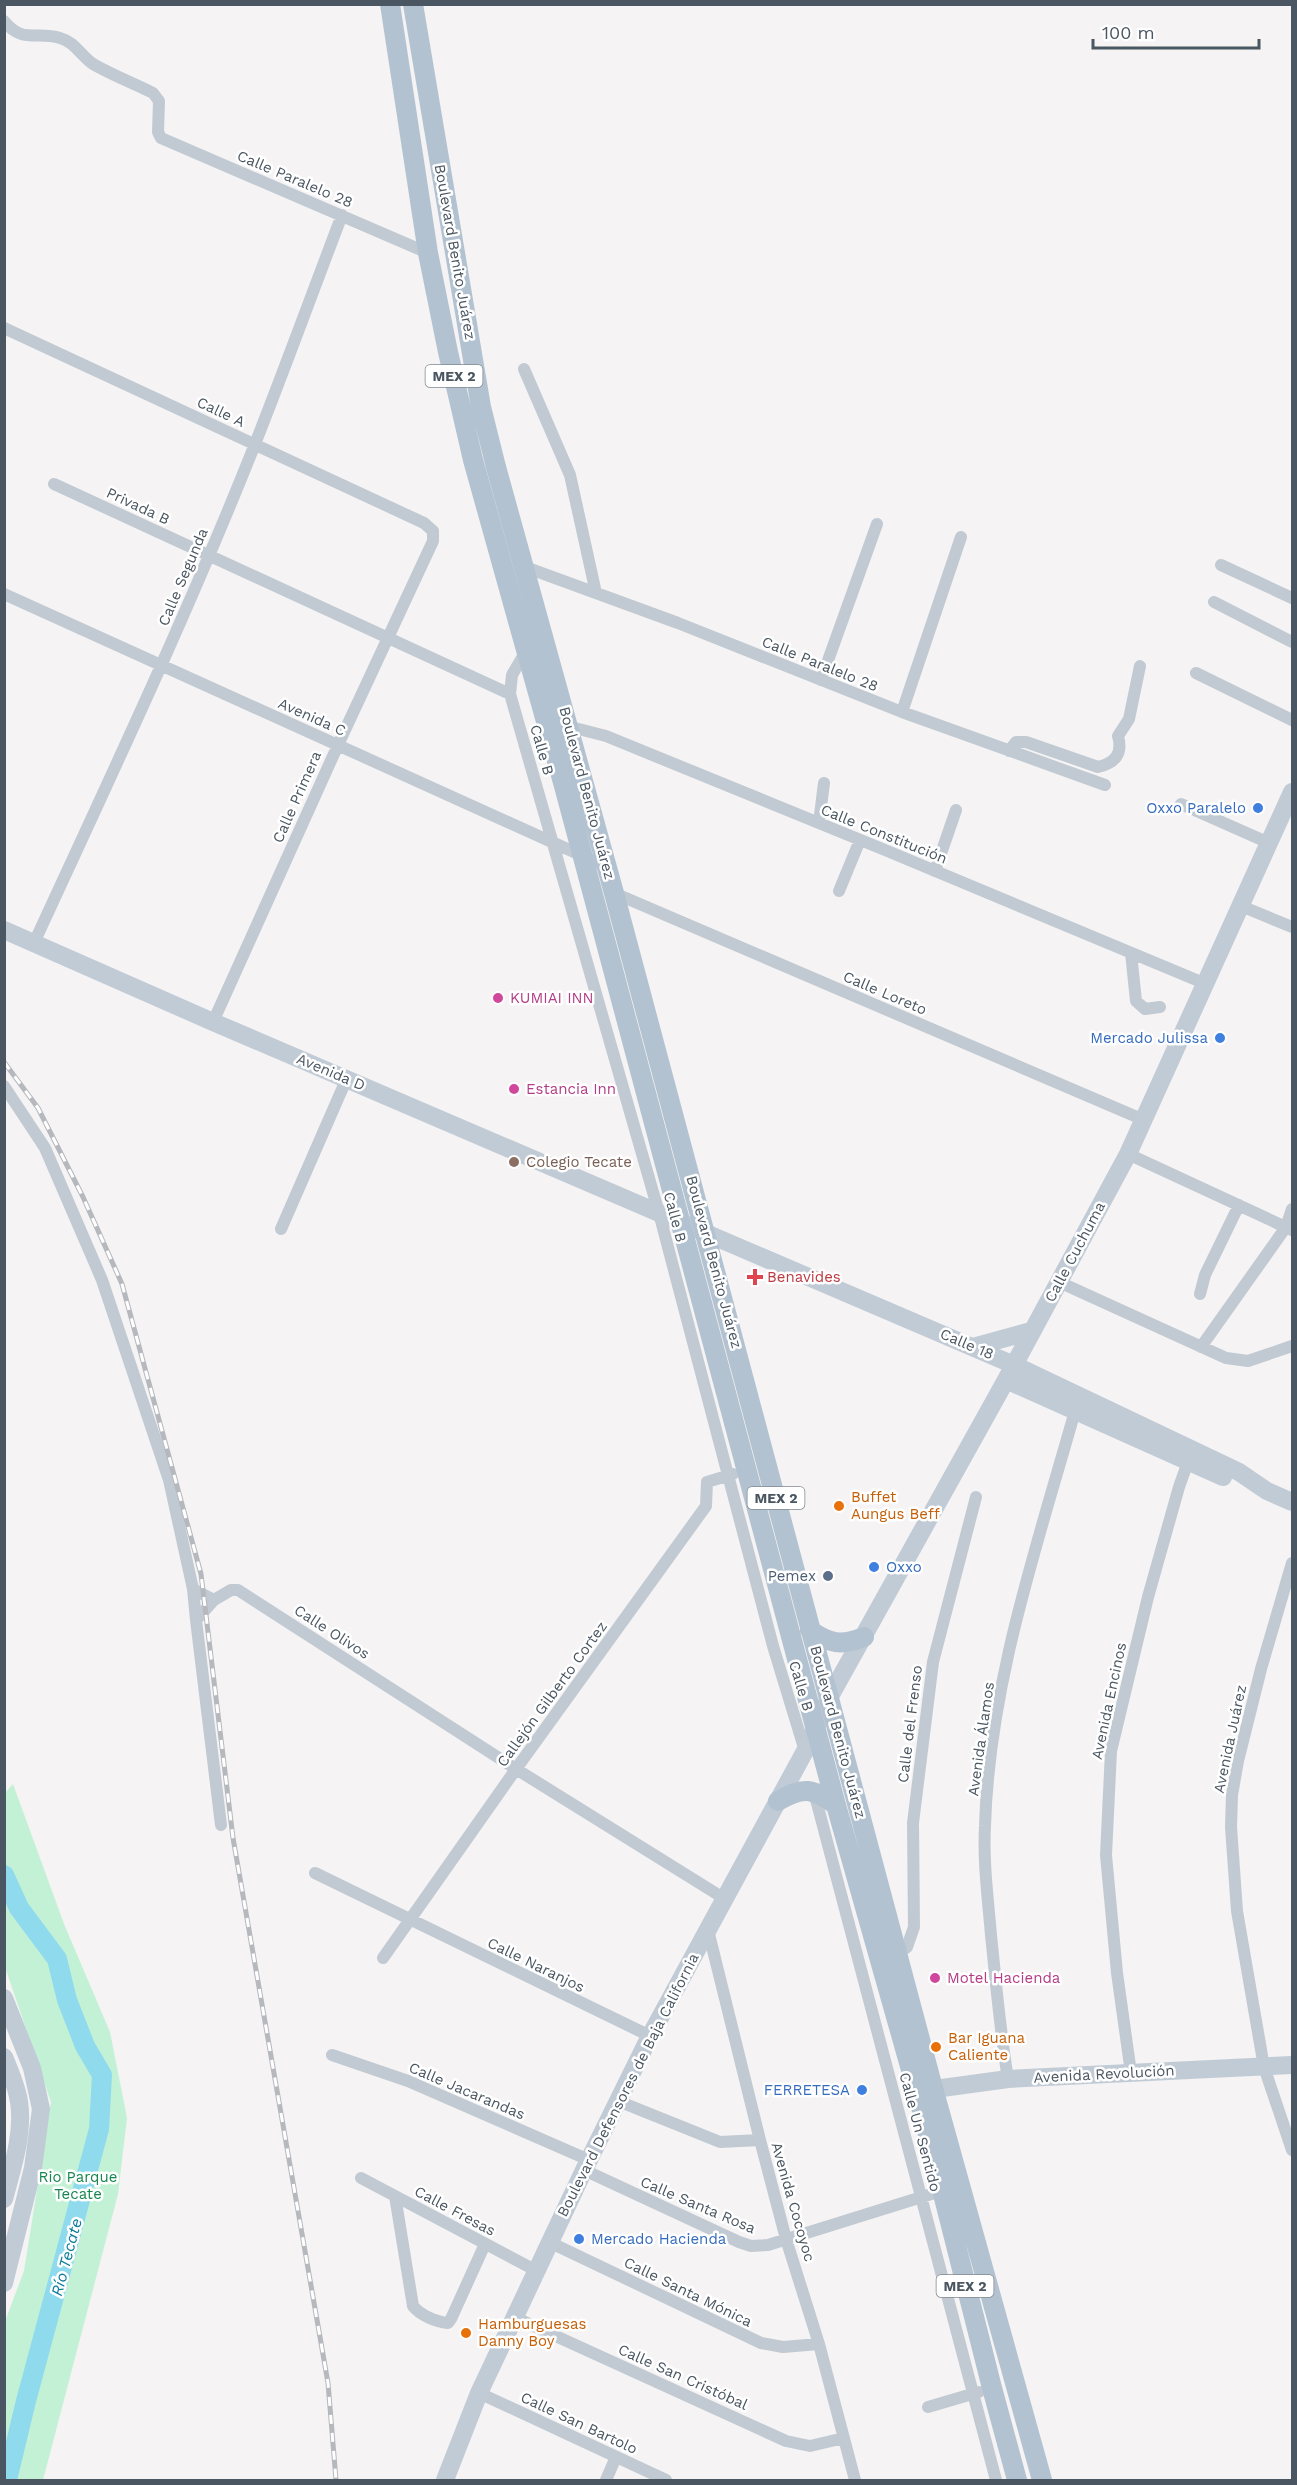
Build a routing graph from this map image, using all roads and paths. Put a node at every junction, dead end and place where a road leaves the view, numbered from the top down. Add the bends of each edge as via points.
1 (390, 4) edge
2 (413, 4) edge
3 (4, 21) edge
4 (342, 214) junction
5 (428, 253) junction
6 (5, 329) edge
7 (524, 369) dead end
8 (464, 418) junction
9 (255, 445) junction
10 (54, 484) dead end
11 (507, 504) junction
12 (424, 523) joint
13 (877, 524) dead end
14 (961, 537) dead end
15 (208, 555) junction
16 (1221, 565) dead end
17 (525, 567) junction
18 (596, 593) junction
19 (4, 594) edge
20 (1293, 598) edge
21 (1214, 602) dead end
22 (388, 636) junction
23 (1293, 642) edge
24 (526, 651) junction
25 (162, 665) junction
26 (1140, 666) dead end
27 (1196, 673) dead end
28 (821, 680) junction
29 (510, 693) junction
30 (902, 712) junction
31 (1293, 720) edge
32 (547, 723) junction
33 (568, 726) junction
34 (338, 745) junction
35 (1010, 751) junction
36 (824, 783) dead end
37 (1105, 785) dead end
38 (1293, 792) edge
39 (1181, 804) dead end
40 (956, 810) dead end
41 (819, 823) junction
42 (860, 840) junction
43 (1269, 843) junction
44 (554, 845) junction
45 (581, 855) junction
46 (607, 867) junction
47 (935, 871) junction
48 (839, 891) dead end
49 (614, 893) junction
50 (1241, 906) junction
51 (1293, 927) edge
52 (4, 930) edge
53 (34, 943) junction
54 (1131, 953) junction
55 (1206, 984) junction
56 (1160, 1007) dead end
57 (213, 1022) junction
58 (347, 1078) junction
59 (4, 1086) edge
60 (1144, 1120) junction
61 (1128, 1154) junction
62 (1239, 1205) junction
63 (1293, 1209) edge
64 (659, 1213) junction
65 (678, 1220) junction
66 (1289, 1228) edge
67 (281, 1229) dead end
68 (705, 1231) junction
69 (1059, 1282) junction
70 (1200, 1294) dead end
71 (1031, 1331) junction
72 (1293, 1346) edge
73 (973, 1347) junction
74 (1201, 1347) junction
75 (1010, 1373) junction
76 (1076, 1411) junction
77 (1190, 1457) junction
78 (737, 1473) junction
79 (976, 1497) dead end
80 (1293, 1502) edge
81 (1293, 1563) edge
82 (193, 1589) junction
83 (214, 1600) junction
84 (196, 1620) junction
85 (810, 1630) junction
86 (864, 1637) junction
87 (829, 1698) junction
88 (816, 1731) junction
89 (805, 1751) junction
90 (516, 1769) junction
91 (814, 1792) junction
92 (856, 1798) junction
93 (778, 1801) junction
94 (836, 1805) junction
95 (221, 1825) dead end
96 (315, 1873) dead end
97 (725, 1899) junction
98 (410, 1920) junction
99 (708, 1930) junction
100 (897, 1954) junction
101 (383, 1958) dead end
102 (4, 1998) edge
103 (650, 2036) junction
104 (332, 2055) dead end
105 (4, 2057) edge
106 (1293, 2065) edge
107 (1264, 2067) junction
108 (1131, 2073) junction
109 (1008, 2079) junction
110 (925, 2090) junction
111 (895, 2098) junction
112 (618, 2101) junction
113 (760, 2140) junction
114 (1293, 2150) edge
115 (586, 2165) junction
116 (361, 2178) dead end
117 (932, 2194) junction
118 (395, 2196) junction
119 (4, 2199) edge
120 (786, 2239) junction
121 (549, 2242) junction
122 (485, 2244) junction
123 (535, 2270) junction
124 (4, 2283) edge
125 (514, 2317) junction
126 (819, 2344) junction
127 (982, 2391) junction
128 (479, 2393) junction
129 (928, 2407) dead end
130 (844, 2438) junction
131 (616, 2457) junction
132 (445, 2481) edge
133 (606, 2481) edge
134 (666, 2481) edge
135 (855, 2481) edge
136 (996, 2481) edge
137 (1017, 2481) edge
138 (1042, 2481) edge

1 - 5 main road, Boulevard Benito Juárez / MEX 2
2 - 11 main road, Boulevard Benito Juárez / MEX 2 via 481,407
3 - 4 street, Calle Paralelo 28 via 22,36 60,38 72,43 91,63 153,93 159,101 161,138
4 - 5 street, Calle Paralelo 28
4 - 9 street, Calle Segunda
5 - 8 main road, Boulevard Benito Juárez / MEX 2
6 - 9 street, Calle A
7 - 18 street via 570,475
8 - 11 main road via 472,421 489,479
8 - 24 main road, Boulevard Benito Juárez / MEX 2
9 - 12 street, Calle A
9 - 15 street, Calle Segunda
10 - 15 street, Privada B
11 - 17 main road, Boulevard Benito Juárez / MEX 2
12 - 22 street, Calle Primera via 433,531 434,541
13 - 28 street
14 - 30 street
15 - 22 street
15 - 25 street, Calle Segunda
16 - 20 street
17 - 18 street, Calle Paralelo 28
17 - 33 main road, Boulevard Benito Juárez / MEX 2
18 - 28 street, Calle Paralelo 28
19 - 25 street, Avenida C
21 - 23 street
22 - 29 street
22 - 34 street, Calle Primera
24 - 29 street via 512,675
24 - 32 main road, Boulevard Benito Juárez / MEX 2
25 - 34 street, Avenida C
25 - 53 street, Calle Segunda
26 - 35 street via 1129,719 1118,736 1121,747 1106,765 1098,767 1026,742 1016,742
27 - 31 street
28 - 30 street, Calle Paralelo 28
29 - 44 street, Calle B
30 - 35 street, Calle Paralelo 28
32 - 33 street, Calle Constitución
32 - 45 main road, Boulevard Benito Juárez / MEX 2
33 - 41 street, Calle Constitución via 606,736
33 - 46 main road, Boulevard Benito Juárez / MEX 2
34 - 44 street, Avenida C
34 - 57 street, Calle Primera
35 - 37 street, Calle Paralelo 28
36 - 41 street
38 - 43 street, Calle Cuchuma
39 - 43 street
40 - 47 street
41 - 42 street, Calle Constitución
42 - 47 street, Calle Constitución
42 - 48 street
43 - 50 street, Calle Cuchuma
44 - 45 street, Avenida C
44 - 64 street, Calle B
45 - 46 street, Avenida C
45 - 65 main road, Boulevard Benito Juárez / MEX 2
46 - 49 main road, Boulevard Benito Juárez / MEX 2
47 - 54 street, Calle Constitución
49 - 60 street, Calle Loreto
49 - 68 main road, Boulevard Benito Juárez / MEX 2
50 - 51 street
50 - 55 street, Calle Cuchuma
52 - 53 street, Avenida D
53 - 57 street, Avenida D
54 - 55 street, Calle Constitución
54 - 56 street via 1136,1001 1145,1009
55 - 60 street, Calle Cuchuma
57 - 58 street, Avenida D
58 - 64 street, Avenida D
58 - 67 street
59 - 82 street via 45,1148 102,1280 169,1480
60 - 61 street, Calle Cuchuma
61 - 62 street
61 - 69 street, Calle Cuchuma
62 - 66 street
62 - 70 street
63 - 66 street
64 - 65 street, Calle 18
64 - 78 street, Calle B
65 - 68 street, Calle 18
65 - 78 main road, Boulevard Benito Juárez / MEX 2
66 - 74 street
68 - 73 street, Calle 18
68 - 85 main road, Boulevard Benito Juárez / MEX 2
69 - 71 street, Calle Cuchuma
69 - 74 street
71 - 73 street
71 - 75 street, Calle Cuchuma
72 - 74 street via 1248,1361 1226,1358
73 - 75 street, Calle 18
75 - 76 street, Calle 18
75 - 77 street, Calle 18
75 - 86 street, Calle Cuchuma
76 - 77 street, Calle 18
76 - 109 street, Avenida Álamos via 1020,1609 991,1756 985,1827 987,1896
77 - 80 street, Calle 18 via 1239,1472 1267,1491
77 - 108 street, Avenida Encinos via 1148,1597 1111,1751 1106,1855
78 - 88 main road, Boulevard Benito Juárez / MEX 2
78 - 89 street, Calle B via 773,1646
78 - 90 street, Callejón Gilberto Cortez via 707,1482 706,1506
79 - 100 street, Calle del Frenso via 933,1662 913,1823 914,1927 907,1947
81 - 107 street, Avenida Juárez via 1261,1669 1232,1796 1231,1851 1237,1911
82 - 83 street
82 - 84 street
83 - 84 street
83 - 90 street, Calle Olivos via 238,1590
84 - 95 street
85 - 86 main road via 837,1644
85 - 87 main road, Boulevard Benito Juárez / MEX 2
86 - 87 street, Calle Cuchuma
87 - 88 street, Boulevard Defensores de Baja California
87 - 92 main road, Boulevard Benito Juárez / MEX 2
88 - 89 street, Boulevard Defensores de Baja California
88 - 92 main road via 828,1738 841,1781
88 - 94 main road, Boulevard Benito Juárez / MEX 2
89 - 93 street, Boulevard Defensores de Baja California
90 - 97 street, Calle Olivos
90 - 98 street, Callejón Gilberto Cortez
91 - 93 main road via 793,1792
91 - 94 main road
91 - 111 street, Calle Un Sentido
92 - 100 main road, Boulevard Benito Juárez / MEX 2
93 - 97 street, Boulevard Defensores de Baja California
94 - 110 main road, Boulevard Benito Juárez / MEX 2
96 - 98 street, Calle Naranjos
97 - 99 street, Boulevard Defensores de Baja California
98 - 101 street, Callejón Gilberto Cortez
98 - 103 street, Calle Naranjos
99 - 103 street, Boulevard Defensores de Baja California
99 - 113 street, Avenida Cocoyoc
100 - 110 main road, Boulevard Benito Juárez / MEX 2
102 - 124 street via 32,2068 41,2109 33,2168
103 - 112 street, Boulevard Defensores de Baja California
104 - 115 street, Calle Jacarandas via 408,2081
105 - 119 street via 20,2112
106 - 107 street, Avenida Revolución
107 - 108 street, Avenida Revolución
107 - 114 street, Avenida Juárez
108 - 109 street, Avenida Revolución
109 - 110 street, Avenida Revolución
110 - 111 street
110 - 117 main road, Boulevard Benito Juárez / MEX 2
110 - 138 main road, Boulevard Benito Juárez / MEX 2
111 - 117 street, Calle Un Sentido
112 - 113 street via 720,2142
112 - 115 street, Boulevard Defensores de Baja California
113 - 120 street, Avenida Cocoyoc
115 - 120 street, Calle Santa Rosa via 739,2242 760,2247
115 - 121 street, Boulevard Defensores de Baja California
116 - 118 street, Calle Fresas
117 - 120 street, Calle Santa Rosa
117 - 127 main road, Boulevard Benito Juárez / MEX 2
118 - 122 street, Calle Fresas
118 - 122 street via 413,2306 424,2315 448,2323
120 - 126 street, Avenida Cocoyoc
121 - 123 street, Boulevard Defensores de Baja California
121 - 126 street, Calle Santa Mónica via 761,2343 783,2347
122 - 123 street, Calle Fresas
123 - 125 street, Boulevard Defensores de Baja California
125 - 128 street, Boulevard Defensores de Baja California
125 - 130 street, Calle San Cristóbal via 786,2441 810,2446
126 - 130 street, Avenida Cocoyoc
127 - 129 street
127 - 136 street
127 - 137 main road, Boulevard Benito Juárez / MEX 2
128 - 131 street, Calle San Bartolo
128 - 132 street, Boulevard Defensores de Baja California
130 - 135 street, Avenida Cocoyoc
131 - 133 street
131 - 134 street, Calle San Bartolo

